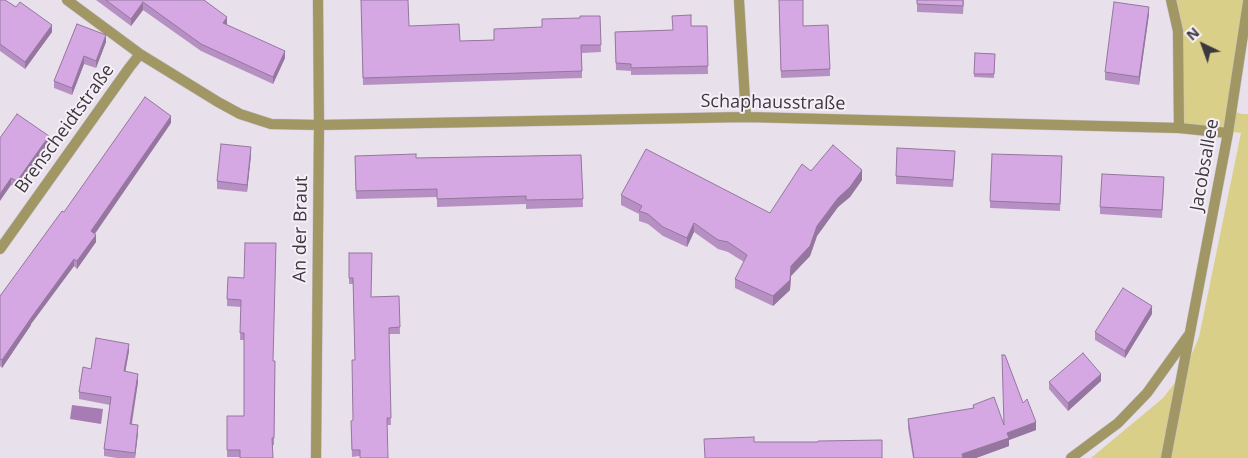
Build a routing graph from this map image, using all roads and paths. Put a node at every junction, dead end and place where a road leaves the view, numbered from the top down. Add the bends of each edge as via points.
1 (67, 0) edge
2 (318, 0) edge
3 (739, 0) edge
4 (1171, 0) edge
5 (1248, 2) edge
6 (140, 54) junction
7 (746, 117) junction
8 (318, 125) junction
9 (1179, 128) junction
10 (1228, 133) junction
11 (0, 248) edge
12 (1190, 333) junction
13 (316, 458) edge
14 (1071, 458) edge
15 (1166, 458) edge

1 - 6 street
2 - 8 street, An der Braut
3 - 7 street
4 - 9 street, Jacobsallee via 1178,31
5 - 10 street, Jacobsallee
6 - 8 street via 240,114 271,124
6 - 11 street, Brenscheidtstraße
7 - 8 street, Schaphausstraße
7 - 9 street, Schaphausstraße
8 - 13 street, An der Braut
9 - 10 street, Schaphausstraße
10 - 12 street, Jacobsallee
12 - 14 street, Jacobsallee via 1147,393 1118,423
12 - 15 street, Jacobsallee

